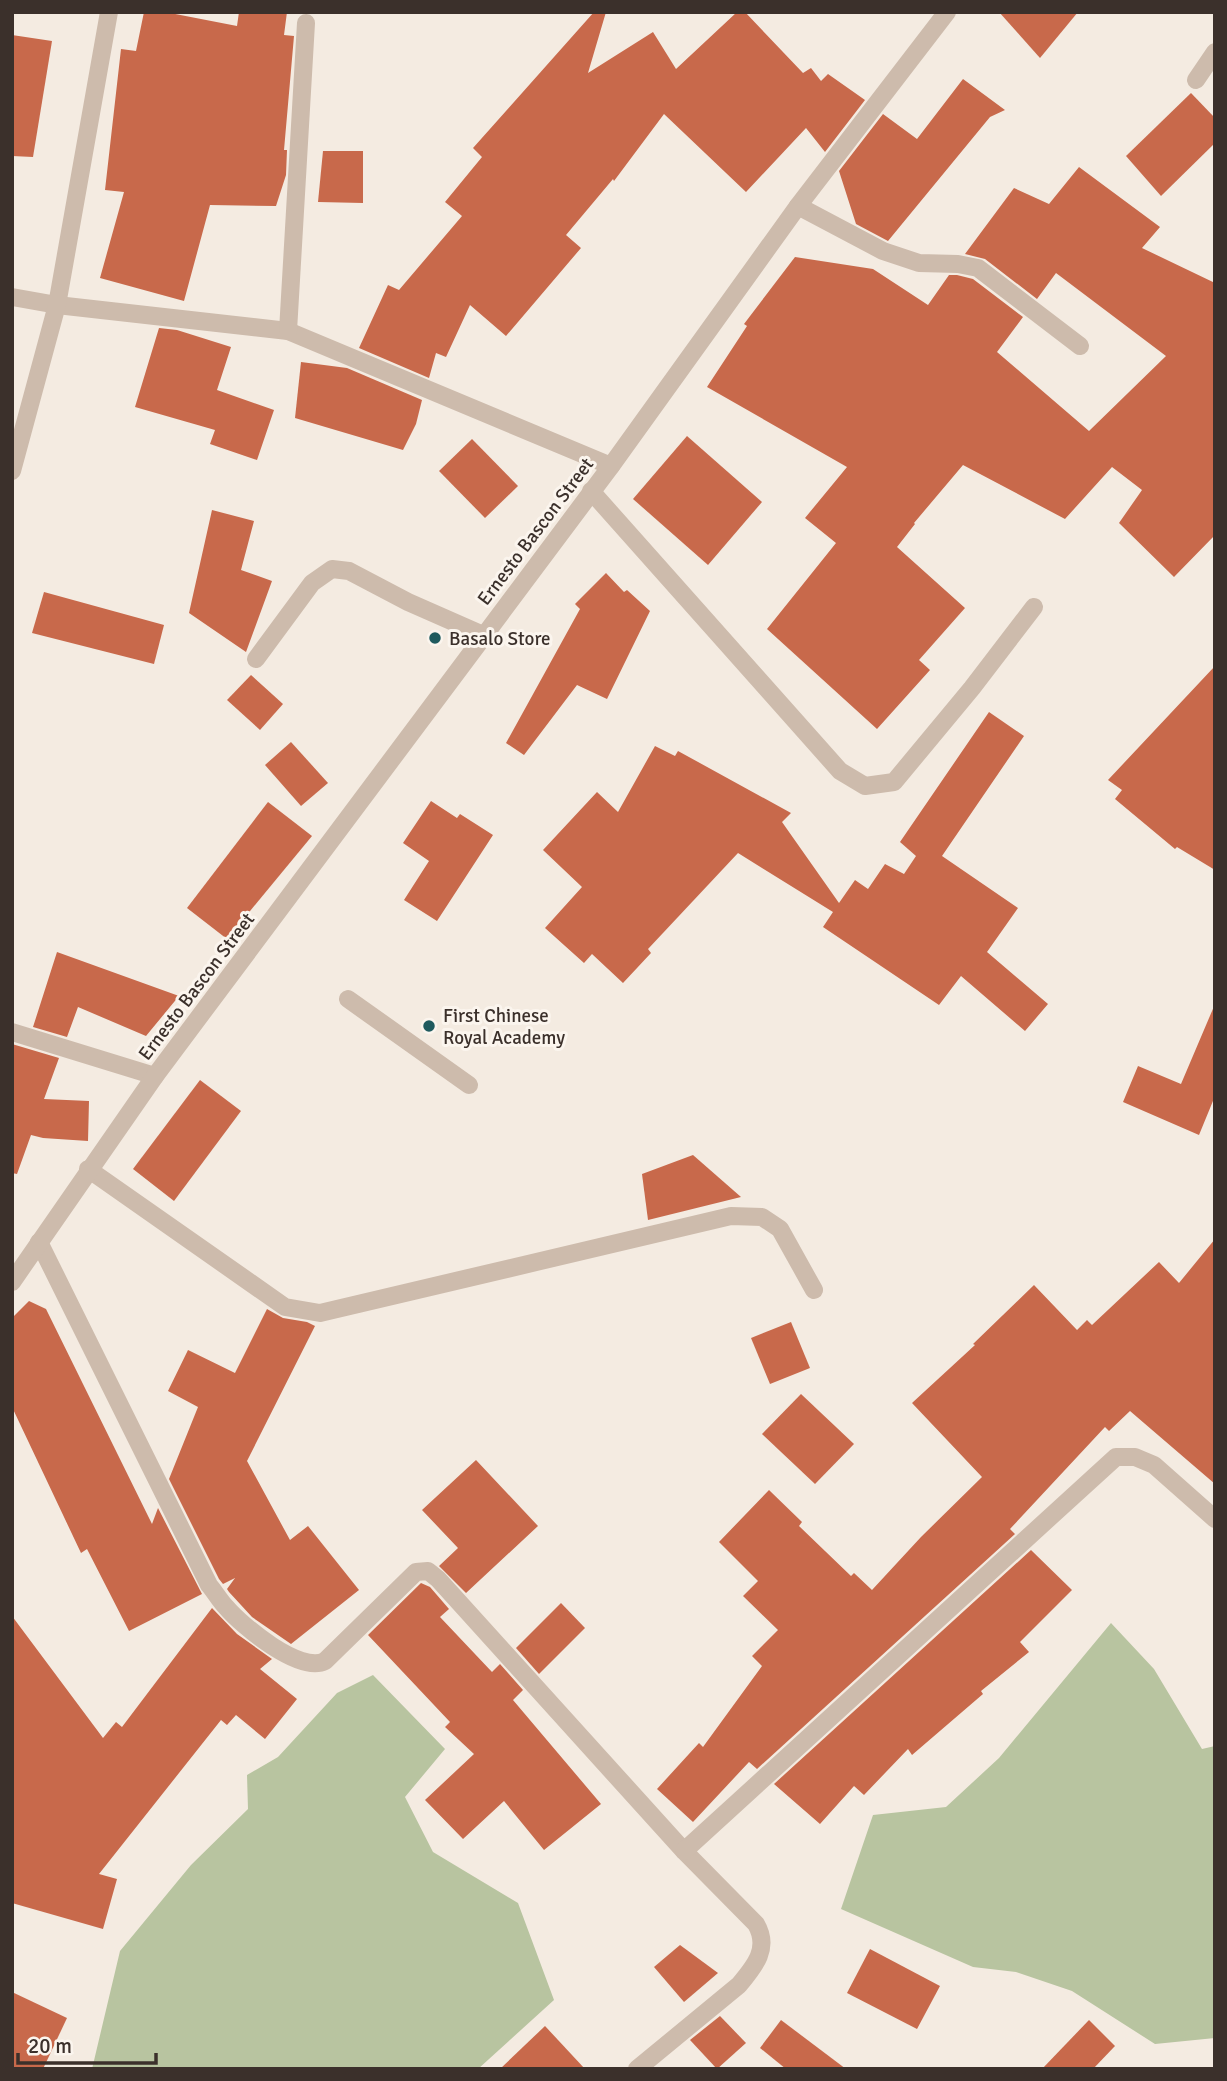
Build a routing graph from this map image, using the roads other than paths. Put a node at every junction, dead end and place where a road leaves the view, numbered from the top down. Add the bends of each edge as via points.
1 (109, 12) edge
2 (947, 12) edge
3 (306, 23) dead end
4 (1215, 52) edge
5 (1196, 80) dead end
6 (798, 206) junction
7 (12, 297) edge
8 (57, 305) junction
9 (288, 331) junction
10 (1080, 346) dead end
11 (611, 466) junction
12 (12, 471) edge
13 (591, 491) junction
14 (1034, 607) dead end
15 (483, 635) junction
16 (256, 659) dead end
17 (348, 999) dead end
18 (12, 1032) edge
19 (155, 1076) junction
20 (468, 1085) dead end
21 (88, 1169) junction
22 (39, 1242) junction
23 (12, 1282) edge
24 (814, 1290) dead end
25 (1215, 1519) edge
26 (684, 1851) junction
27 (637, 2069) edge

1 - 8 street
2 - 6 street, Ernesto Bascon Street
3 - 9 street
4 - 5 street
6 - 10 street via 883,251 919,262 978,268
6 - 11 street, Ernesto Bascon Street
7 - 8 street
8 - 9 street
8 - 12 street
9 - 11 street
11 - 13 street, Ernesto Bascon Street
13 - 14 street via 840,771 865,786 894,782
13 - 15 street, Ernesto Bascon Street
15 - 16 street via 349,571 332,569 312,583
15 - 19 street, Ernesto Bascon Street
17 - 20 street
18 - 19 street
19 - 21 street, Ernesto Bascon Street
21 - 22 street, Ernesto Bascon Street
21 - 24 street via 285,1307 320,1313 731,1216 762,1217 780,1229
22 - 23 street, Ernesto Bascon Street
22 - 26 street via 209,1585 227,1608 282,1652 319,1664 416,1572 428,1572
25 - 26 street via 1154,1465 1135,1457 1116,1457
26 - 27 street via 756,1924 763,1945 739,1985

